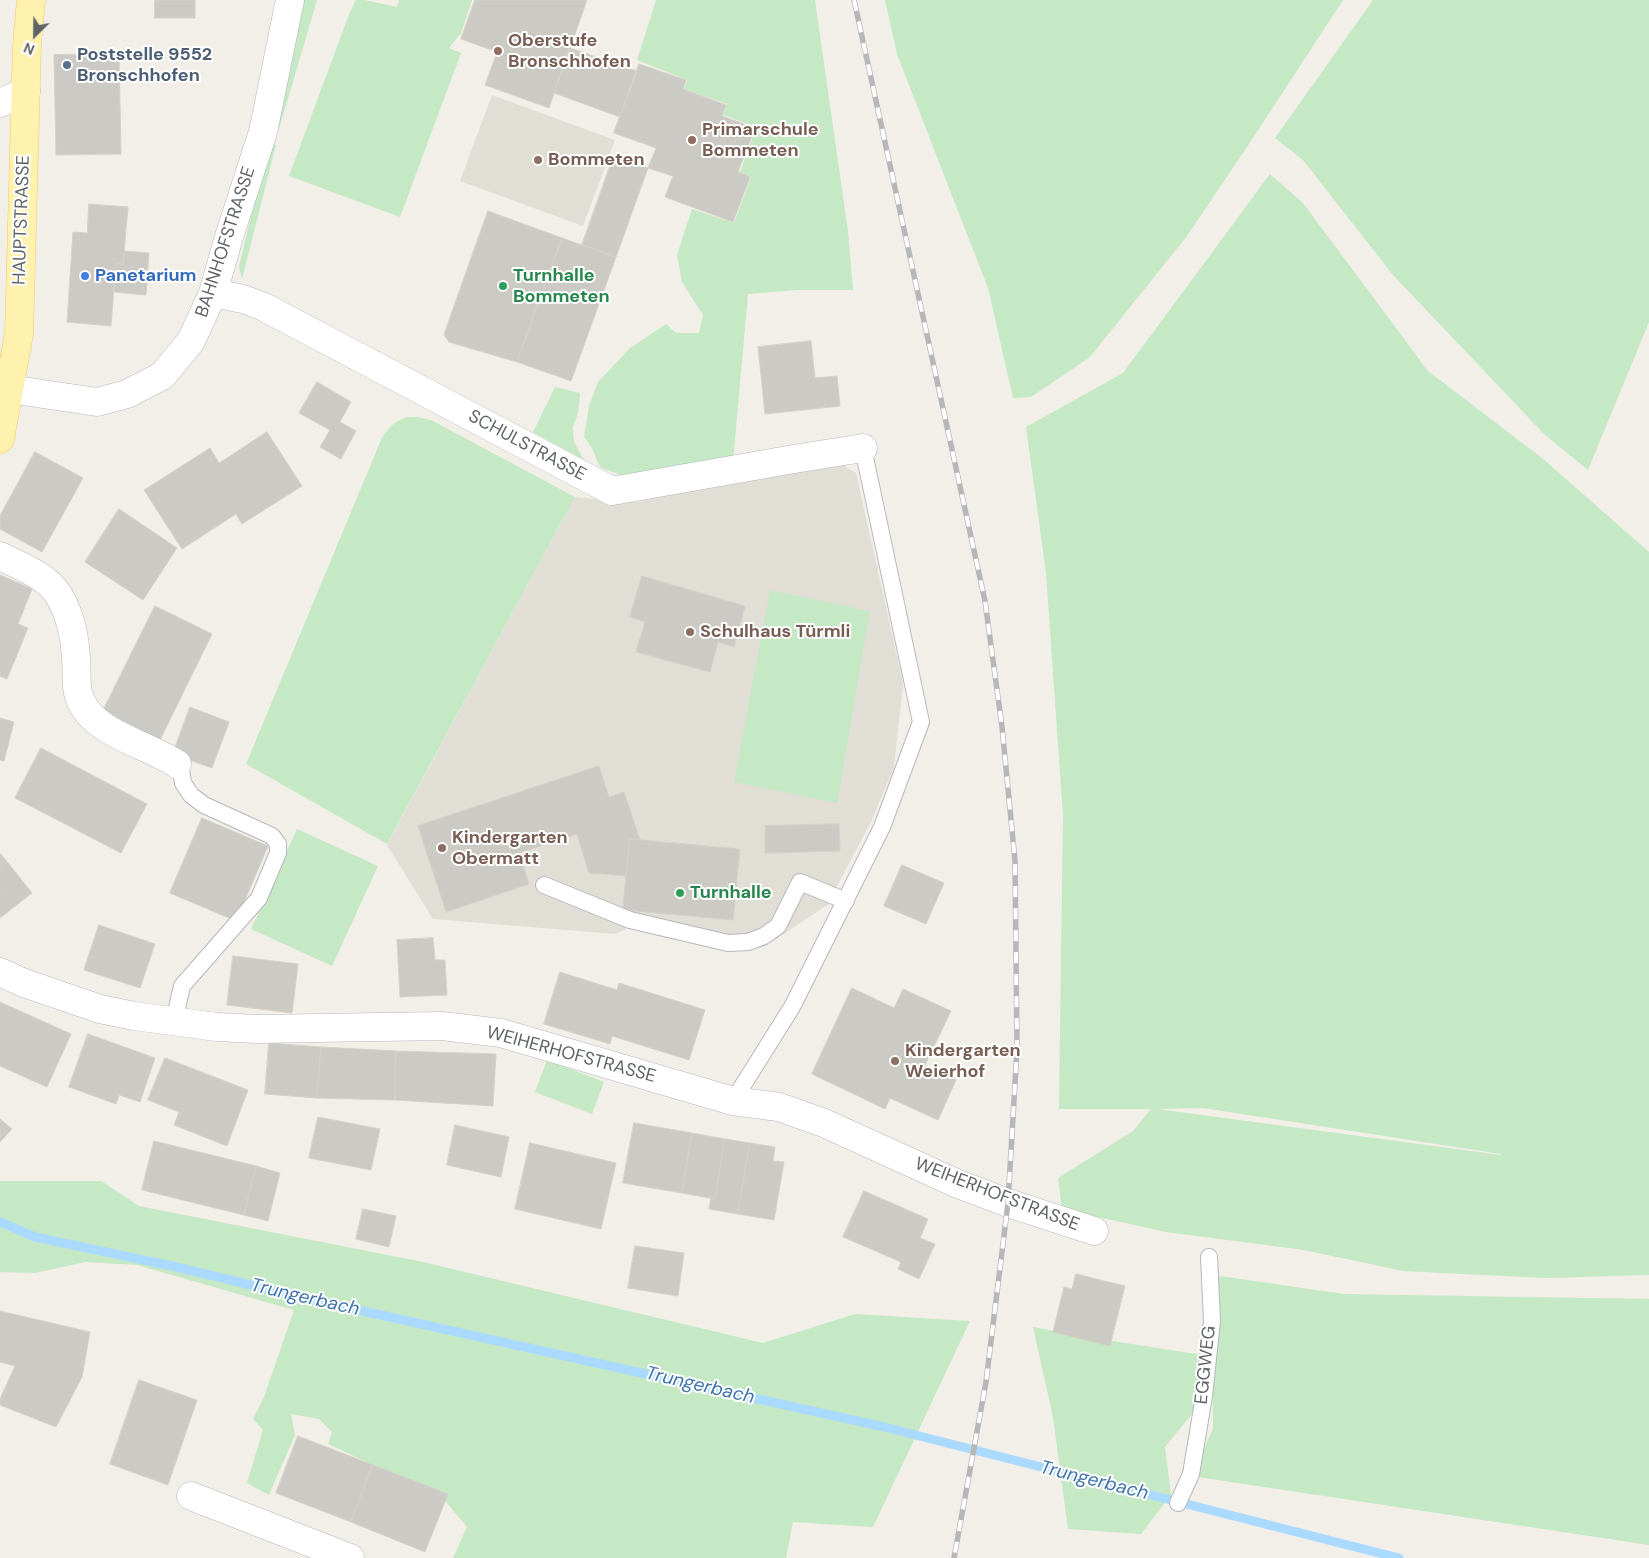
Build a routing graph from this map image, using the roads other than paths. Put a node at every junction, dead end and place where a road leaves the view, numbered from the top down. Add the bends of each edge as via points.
1 (30, 0) edge
2 (290, 0) edge
3 (26, 91) junction
4 (0, 102) edge
5 (213, 293) junction
6 (9, 389) junction
7 (0, 439) edge
8 (863, 448) joint
9 (0, 556) edge
10 (177, 764) joint
11 (544, 885) dead end
12 (846, 901) junction
13 (0, 972) edge
14 (174, 1021) junction
15 (733, 1101) junction
16 (1094, 1231) dead end
17 (1208, 1256) dead end
18 (191, 1496) dead end
19 (1178, 1503) dead end
20 (350, 1558) edge

1 - 3 main road, HAUPTSTRASSE
2 - 5 street, BAHNHOFSTRASSE via 263,132
3 - 4 street
3 - 6 main road, HAUPTSTRASSE via 19,334
5 - 6 street, BAHNHOFSTRASSE via 191,341 162,376 127,394 97,402
5 - 8 street, SCHULSTRASSE via 264,307 612,491
6 - 7 main road, HAUPTSTRASSE
8 - 12 lane via 921,722 882,828
9 - 10 street via 41,578 55,590 71,627 78,697 94,720
10 - 14 lane via 191,796 272,836 278,844 278,853 259,898 182,986
11 - 12 lane via 630,920 728,943 748,942 778,926 800,882
12 - 15 lane via 792,1007
13 - 14 street, WEIHERHOFSTRASSE via 100,1009
14 - 15 street, WEIHERHOFSTRASSE via 257,1030 442,1026 501,1033
15 - 16 street, WEIHERHOFSTRASSE via 780,1107 958,1184
17 - 19 lane, EGGWEG via 1212,1321 1204,1396 1191,1474
18 - 20 street

